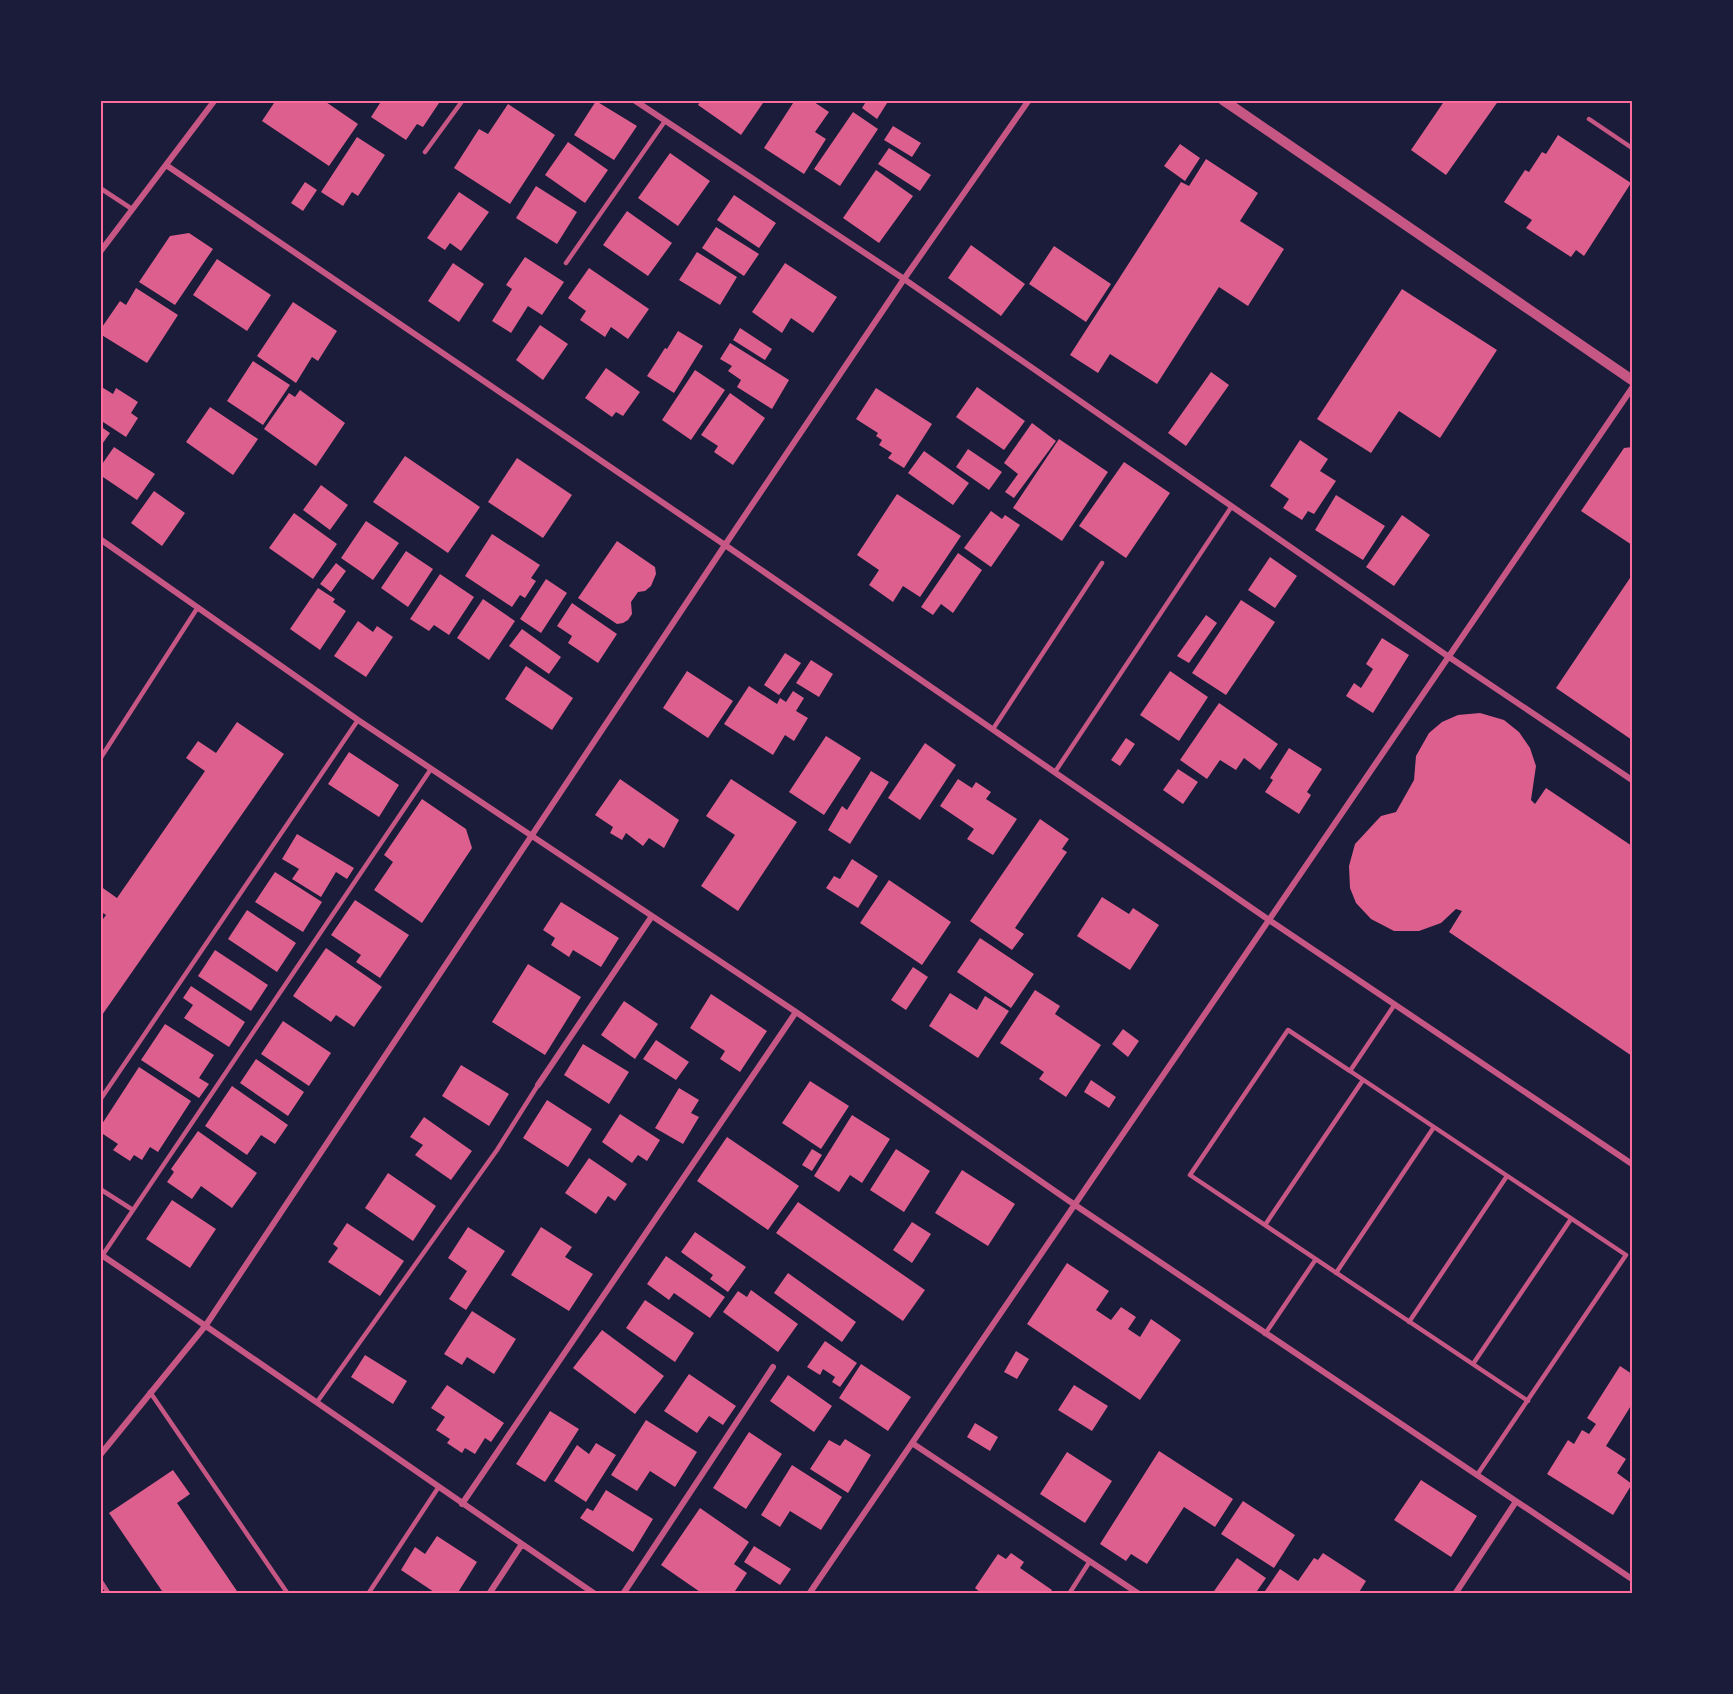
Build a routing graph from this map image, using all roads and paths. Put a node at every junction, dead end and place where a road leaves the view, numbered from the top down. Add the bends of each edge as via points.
1 (215, 100) edge
2 (463, 100) edge
3 (634, 100) edge
4 (1029, 100) edge
5 (1222, 100) edge
6 (1589, 120) dead end
7 (665, 121) junction
8 (1632, 148) edge
9 (425, 152) dead end
10 (166, 165) junction
11 (100, 188) edge
12 (132, 209) junction
13 (100, 252) edge
14 (566, 263) dead end
15 (904, 279) junction
16 (1632, 380) edge
17 (1632, 388) edge
18 (1232, 506) junction
19 (100, 539) edge
20 (725, 545) junction
21 (1102, 563) dead end
22 (198, 607) junction
23 (1449, 657) junction
24 (357, 720) junction
25 (993, 729) junction
26 (100, 759) edge
27 (431, 769) junction
28 (1055, 772) junction
29 (1632, 780) edge
30 (532, 837) junction
31 (652, 916) junction
32 (1269, 920) junction
33 (1395, 1004) junction
34 (796, 1012) junction
35 (1350, 1071) junction
36 (1363, 1080) junction
37 (538, 1085) joint
38 (100, 1100) edge
39 (1434, 1127) junction
40 (1632, 1164) edge
41 (1507, 1176) junction
42 (100, 1189) edge
43 (1075, 1205) junction
44 (133, 1210) junction
45 (1571, 1219) junction
46 (1265, 1225) junction
47 (101, 1255) edge
48 (1316, 1259) junction
49 (1336, 1273) junction
50 (1409, 1322) junction
51 (206, 1325) junction
52 (1265, 1334) junction
53 (1473, 1364) junction
54 (773, 1367) dead end
55 (150, 1392) junction
56 (1528, 1401) junction
57 (317, 1402) junction
58 (912, 1443) junction
59 (101, 1453) edge
60 (1476, 1476) junction
61 (438, 1488) junction
62 (1515, 1503) junction
63 (462, 1504) junction
64 (522, 1544) junction
65 (1090, 1561) junction
66 (1632, 1579) edge
67 (100, 1580) edge
68 (109, 1593) edge
69 (288, 1593) edge
70 (368, 1593) edge
71 (489, 1593) edge
72 (595, 1593) edge
73 (623, 1593) edge
74 (809, 1593) edge
75 (1069, 1593) edge
76 (1139, 1593) edge
77 (1455, 1593) edge

1 - 10 street
2 - 9 lane
3 - 7 street
4 - 15 street
5 - 16 street
6 - 8 lane
7 - 14 lane
7 - 15 street
10 - 12 street
10 - 20 street
11 - 12 lane
12 - 13 street
15 - 18 street
15 - 20 street
17 - 23 street
18 - 23 street
18 - 28 lane
19 - 22 street
20 - 25 street
20 - 30 street
21 - 25 lane
22 - 24 street
22 - 26 lane
23 - 29 street
23 - 32 street
24 - 27 street
24 - 38 lane
25 - 28 street
27 - 30 street
27 - 44 lane
28 - 32 street
30 - 31 street
30 - 51 street
31 - 34 street
31 - 37 street
32 - 33 street
32 - 43 street
33 - 35 lane
33 - 40 street
34 - 43 street
34 - 63 street
35 - 36 lane
35 - 46 lane via 1288,1030 1190,1175
36 - 39 lane
36 - 46 lane
37 - 57 lane via 497,1150
39 - 41 lane
39 - 49 lane
41 - 45 lane
41 - 50 lane
42 - 44 lane
43 - 52 street
43 - 58 street
44 - 47 lane
45 - 53 lane
45 - 56 lane via 1626,1255
46 - 48 lane
47 - 51 street
48 - 49 lane
48 - 52 lane
49 - 50 lane
50 - 53 lane
51 - 55 street
51 - 57 street
52 - 60 street
53 - 56 lane
54 - 73 street
55 - 59 street
55 - 69 lane
56 - 60 lane
57 - 61 street
58 - 65 street
58 - 74 street
60 - 62 street
61 - 63 street
61 - 70 lane
62 - 66 street
62 - 77 street
63 - 64 street
64 - 71 street
64 - 72 street
65 - 75 lane
65 - 76 street
67 - 68 lane

